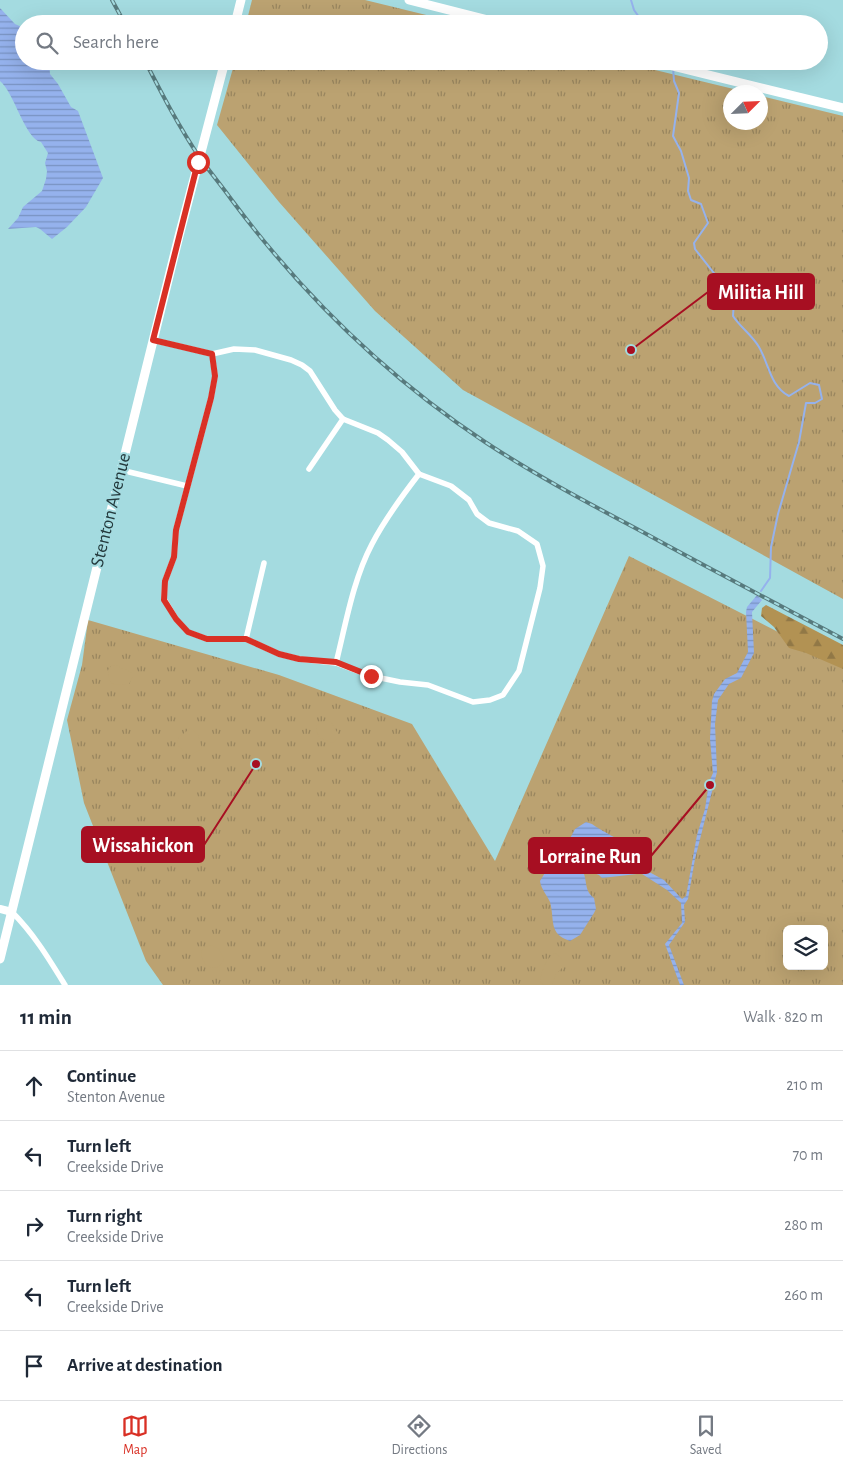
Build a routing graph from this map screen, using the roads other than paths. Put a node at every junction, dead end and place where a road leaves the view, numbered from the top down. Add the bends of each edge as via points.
1 (241, 0) edge
2 (409, 0) edge
3 (237, 15) edge
4 (468, 15) edge
5 (223, 70) edge
6 (685, 70) edge
7 (843, 108) edge
8 (153, 340) junction
9 (212, 354) junction
10 (344, 419) junction
11 (309, 469) dead end
12 (121, 470) junction
13 (419, 474) junction
14 (187, 486) junction
15 (264, 563) dead end
16 (246, 639) junction
17 (336, 662) junction
18 (0, 909) edge
19 (12, 912) junction
20 (0, 959) edge
21 (65, 985) edge

1 - 3 main road
2 - 4 main road
5 - 8 main road, Stenton Avenue
6 - 7 main road
8 - 9 street
8 - 12 main road, Stenton Avenue
9 - 10 street via 250,349 302,365 310,371
9 - 14 street via 215,376 211,398
10 - 11 street
10 - 13 street via 388,440
12 - 14 street
12 - 19 main road, Stenton Avenue
13 - 17 street via 371,545 358,577
13 - 17 street via 451,486 469,500 477,514 489,522 518,531 537,544 543,566 540,588 519,671 504,695 473,702 428,685 371,676
14 - 16 street via 176,530 174,557 165,581 164,600 188,632 207,639
15 - 16 street
16 - 17 street via 279,654
18 - 19 street
19 - 20 main road, Stenton Avenue
19 - 21 street via 38,942

